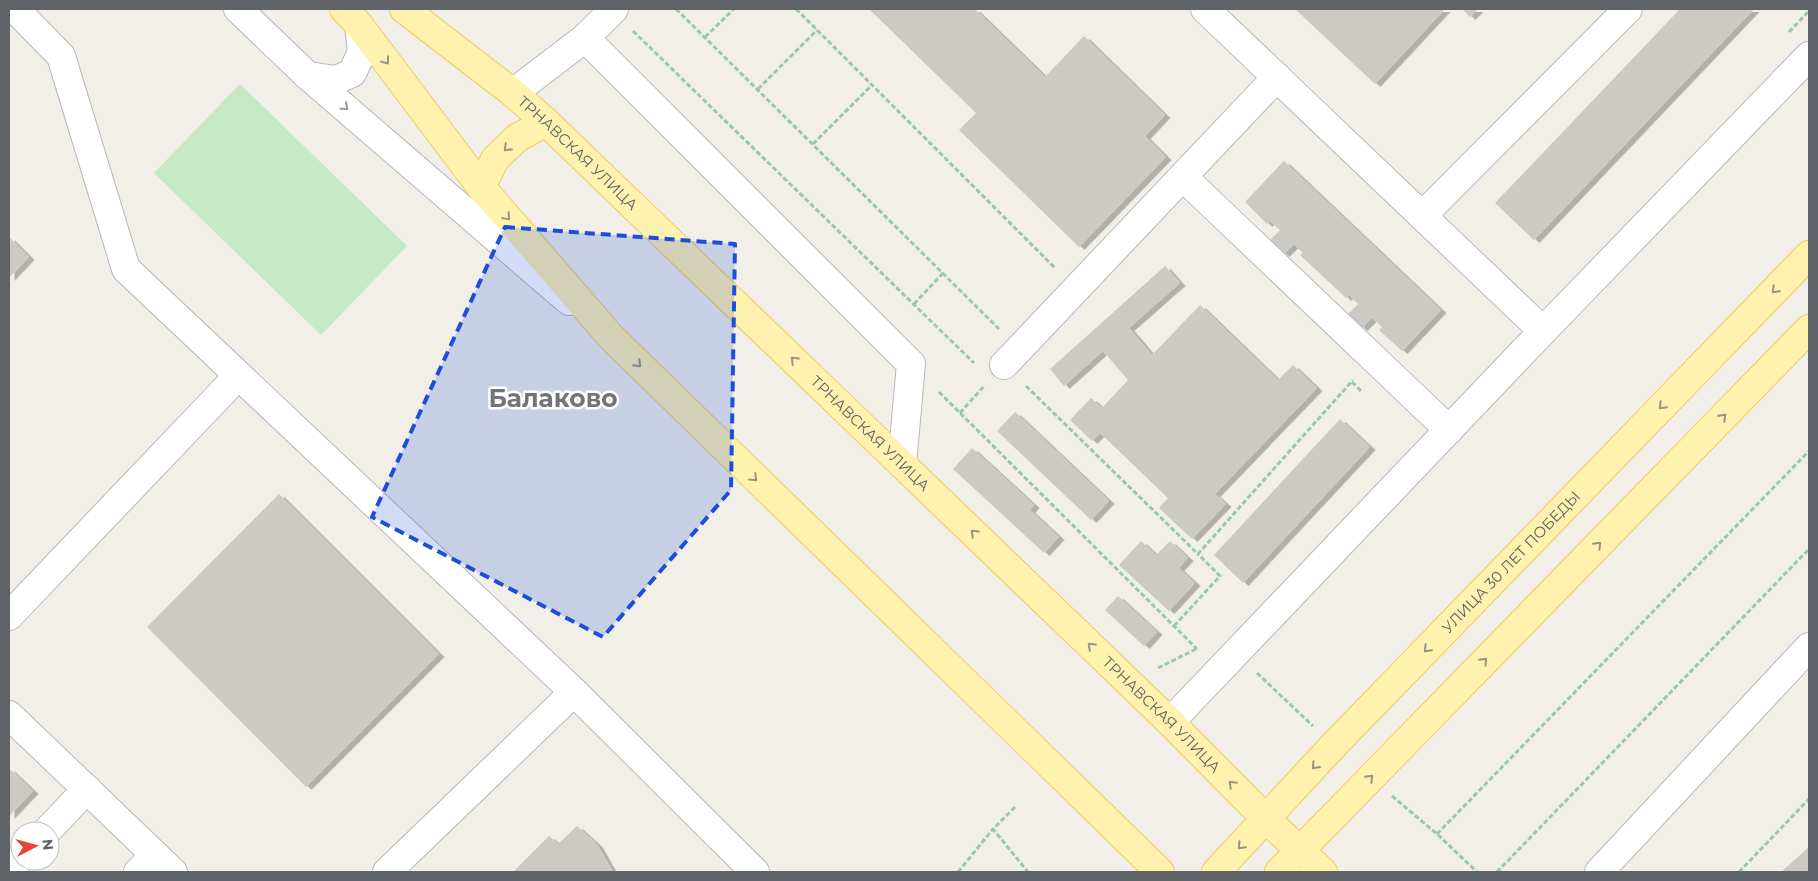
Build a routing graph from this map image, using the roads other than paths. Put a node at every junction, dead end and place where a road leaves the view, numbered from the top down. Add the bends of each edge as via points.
1 (15, 9) edge
2 (238, 9) edge
3 (404, 9) edge
4 (1205, 9) edge
5 (1628, 9) edge
6 (613, 10) edge
7 (352, 17) edge
8 (585, 38) junction
9 (1809, 56) edge
10 (308, 76) junction
11 (1276, 77) junction
12 (513, 93) junction
13 (546, 122) junction
14 (1183, 177) junction
15 (481, 187) junction
16 (1422, 216) junction
17 (1809, 255) edge
18 (1809, 329) edge
19 (1543, 332) junction
20 (611, 338) junction
21 (1005, 364) road end
22 (238, 376) junction
23 (1449, 430) junction
24 (902, 464) junction
25 (12, 606) edge
26 (1809, 647) edge
27 (574, 692) junction
28 (9, 715) edge
29 (1170, 722) junction
30 (87, 789) junction
31 (1266, 819) junction
32 (57, 821) edge
33 (1299, 850) junction
34 (155, 866) edge
35 (387, 872) edge
36 (755, 872) edge
37 (1160, 872) edge
38 (1216, 872) edge
39 (1279, 872) edge
40 (1323, 872) edge
41 (1599, 872) edge

1 - 22 street via 61,56 126,269
2 - 10 street
3 - 12 main road, ТРНАВСКАЯ УЛИЦА
4 - 11 street
5 - 16 street
6 - 8 street
7 - 10 street via 362,52 352,72 336,80
7 -> 15 main road
8 - 12 street
8 - 24 street via 911,364
9 - 19 street
10 -> 20 street
11 - 14 street
11 - 16 street
12 - 13 main road, ТРНАВСКАЯ УЛИЦА
13 -> 15 main road via 517,138 495,159
24 -> 13 main road, ТРНАВСКАЯ УЛИЦА
14 - 21 street
14 - 23 street
15 -> 20 main road
16 - 19 street
17 -> 31 main road, УЛИЦА 30 ЛЕТ ПОБЕДЫ via 1359,718
33 -> 18 main road
19 - 23 street
20 -> 37 main road
22 - 25 street
22 - 27 street
23 - 29 street
29 -> 24 main road, ТРНАВСКАЯ УЛИЦА
26 - 41 street
27 - 35 street
27 - 36 street
28 - 30 street
31 -> 29 main road, ТРНАВСКАЯ УЛИЦА
30 - 32 street
30 - 34 street
31 - 33 main road, ТРНАВСКАЯ УЛИЦА
31 -> 38 main road, УЛИЦА 30 ЛЕТ ПОБЕДЫ
33 - 39 main road
33 - 40 main road, ТРНАВСКАЯ УЛИЦА

